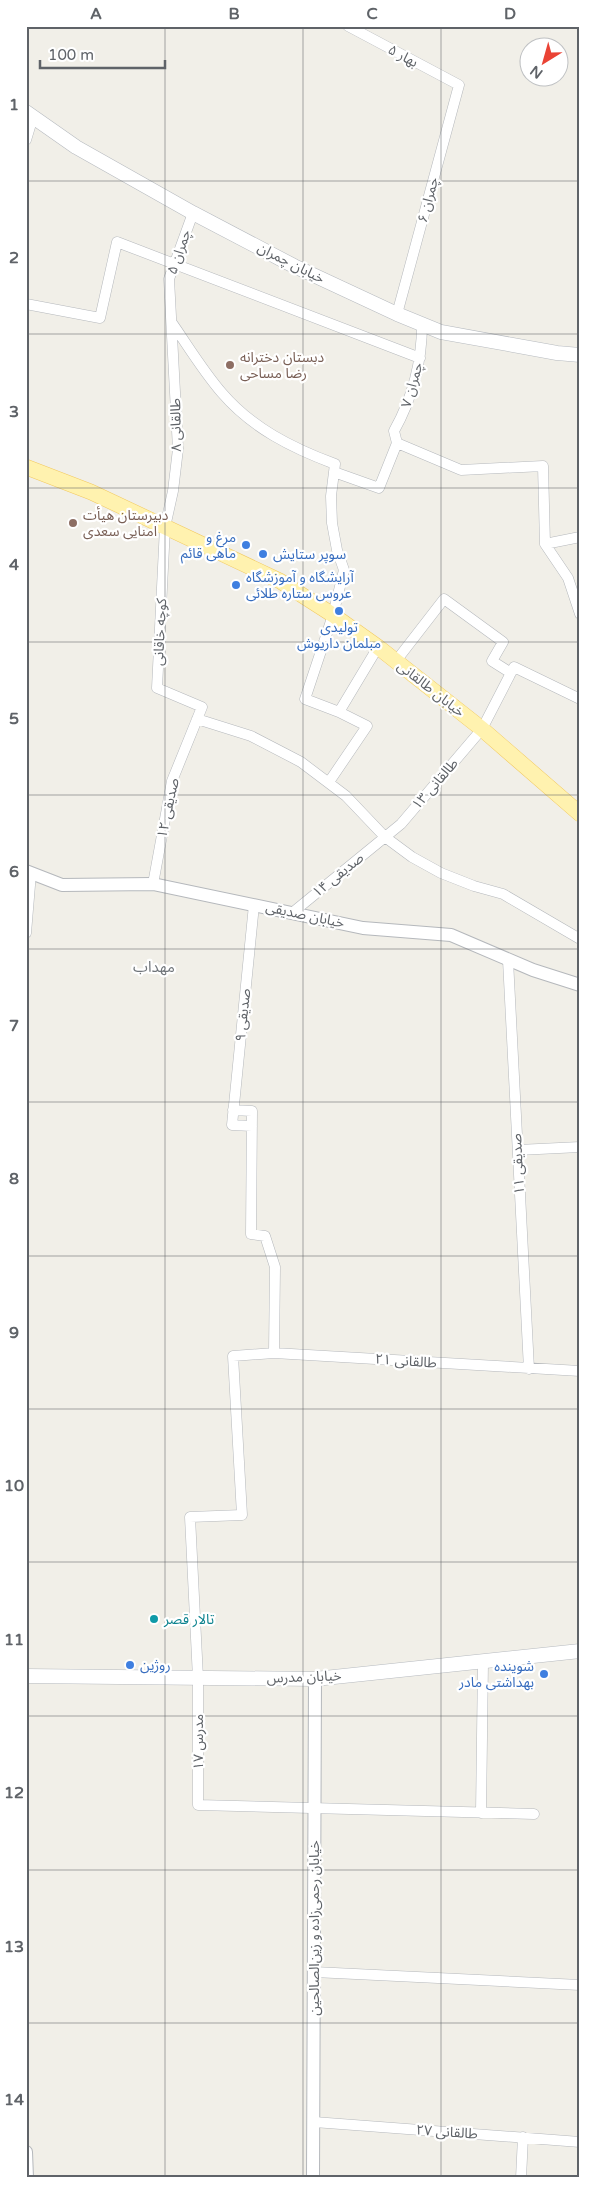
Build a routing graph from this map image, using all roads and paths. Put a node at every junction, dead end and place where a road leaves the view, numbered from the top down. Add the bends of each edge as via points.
1 (348, 26) edge
2 (459, 86) joint
3 (30, 114) edge
4 (26, 140) edge
5 (193, 213) junction
6 (174, 264) junction
7 (26, 304) edge
8 (397, 314) junction
9 (171, 323) junction
10 (422, 324) junction
11 (580, 355) edge
12 (420, 358) junction
13 (397, 444) junction
14 (26, 468) edge
15 (334, 468) junction
16 (165, 526) junction
17 (580, 537) edge
18 (544, 544) junction
19 (580, 614) edge
20 (333, 615) junction
21 (378, 647) junction
22 (396, 661) junction
23 (513, 670) junction
24 (580, 699) edge
25 (202, 707) joint
26 (339, 712) junction
27 (197, 718) junction
28 (482, 729) junction
29 (329, 782) junction
30 (580, 814) edge
31 (385, 837) junction
32 (28, 872) edge
33 (153, 884) junction
34 (254, 905) junction
35 (292, 913) junction
36 (26, 933) edge
37 (580, 939) edge
38 (508, 960) junction
39 (580, 985) edge
40 (233, 1110) junction
41 (252, 1126) junction
42 (580, 1147) edge
43 (518, 1150) junction
44 (274, 1353) junction
45 (528, 1368) junction
46 (580, 1371) edge
47 (242, 1515) joint
48 (580, 1651) edge
49 (483, 1662) junction
50 (26, 1676) edge
51 (198, 1678) junction
52 (315, 1679) junction
53 (315, 1808) junction
54 (481, 1813) junction
55 (534, 1814) dead end
56 (314, 1972) junction
57 (580, 1985) edge
58 (314, 2122) junction
59 (523, 2137) junction
60 (580, 2142) edge
61 (26, 2152) edge
62 (27, 2178) edge
63 (313, 2178) edge
64 (521, 2178) edge

1 - 2 street, بهار ۵
2 - 8 street, چمران ۶
3 - 4 street
3 - 5 main road, خیابان چمران via 76,147
5 - 6 street, چمران ۵
5 - 8 main road, خیابان چمران via 294,266
6 - 7 street via 117,242 100,318
6 - 9 street, چمران ۵ via 169,279
6 - 12 street
8 - 10 main road, خیابان چمران
9 - 15 street via 222,393 244,415 297,450
9 - 16 street, طالقانی ۸ via 178,449
10 - 11 main road, خیابان چمران via 441,332
10 - 12 street, چمران ۷
12 - 13 street, چمران ۷ via 413,390 394,431
13 - 15 street, چمران ۷ via 379,488
13 - 18 street via 460,470 543,466
14 - 16 main road, خیابان طالقانی via 91,492
15 - 20 street via 332,524 344,570
16 - 20 main road, خیابان طالقانی via 280,581
16 - 25 street, کوچه خاقانی via 157,688
17 - 18 street
18 - 19 street via 568,578
20 - 21 main road, خیابان طالقانی
20 - 26 street via 305,700
21 - 22 main road, خیابان طالقانی
21 - 26 street
22 - 23 street via 444,599 503,642 492,661
22 - 28 main road, خیابان طالقانی
23 - 24 street
23 - 28 street, طالقانی ۱۳
25 - 27 street, صدیقی ۱۲
26 - 29 street via 367,726
27 - 29 street via 242,732 276,748
27 - 33 street, صدیقی ۱۲ via 172,781
28 - 30 main road, خیابان طالقانی
28 - 31 street, طالقانی ۱۳ via 401,824
29 - 31 street
31 - 35 street, صدیقی ۱۴
31 - 37 street via 441,873 503,894
32 - 33 street, خیابان صدیقی via 62,885
32 - 36 street
33 - 34 street, خیابان صدیقی
34 - 35 street, خیابان صدیقی
34 - 40 street, صدیقی ۹
35 - 38 street, خیابان صدیقی via 363,928 451,935
38 - 39 street, خیابان صدیقی
38 - 43 street, صدیقی ۱۱
40 - 41 street via 252,1111
40 - 41 street, صدیقی ۹ via 232,1125
41 - 44 street via 251,1234 265,1236 275,1267
42 - 43 street
43 - 45 street, صدیقی ۱۱
44 - 45 street, طالقانی ۲۱
44 - 47 street, طالقانی ۲۱ via 233,1356
45 - 46 street, طالقانی ۲۱
47 - 51 street, مدرس ۱۷ via 190,1517
48 - 49 main road, خیابان مدرس
49 - 52 main road, خیابان مدرس
49 - 54 street
50 - 51 main road, خیابان مدرس
51 - 52 main road, خیابان مدرس
51 - 53 street, مدرس ۱۷ via 198,1805
52 - 53 street, خیابان رحمی‌زاده و زین‌الصالحین
53 - 54 street
53 - 56 street, خیابان رحمی‌زاده و زین‌الصالحین
54 - 55 street
56 - 57 street
56 - 58 street, خیابان رحمی‌زاده و زین‌الصالحین
58 - 59 street, طالقانی ۲۷
58 - 63 street, خیابان رحمی‌زاده و زین‌الصالحین
59 - 60 street, طالقانی ۲۷
59 - 64 street
61 - 62 street

